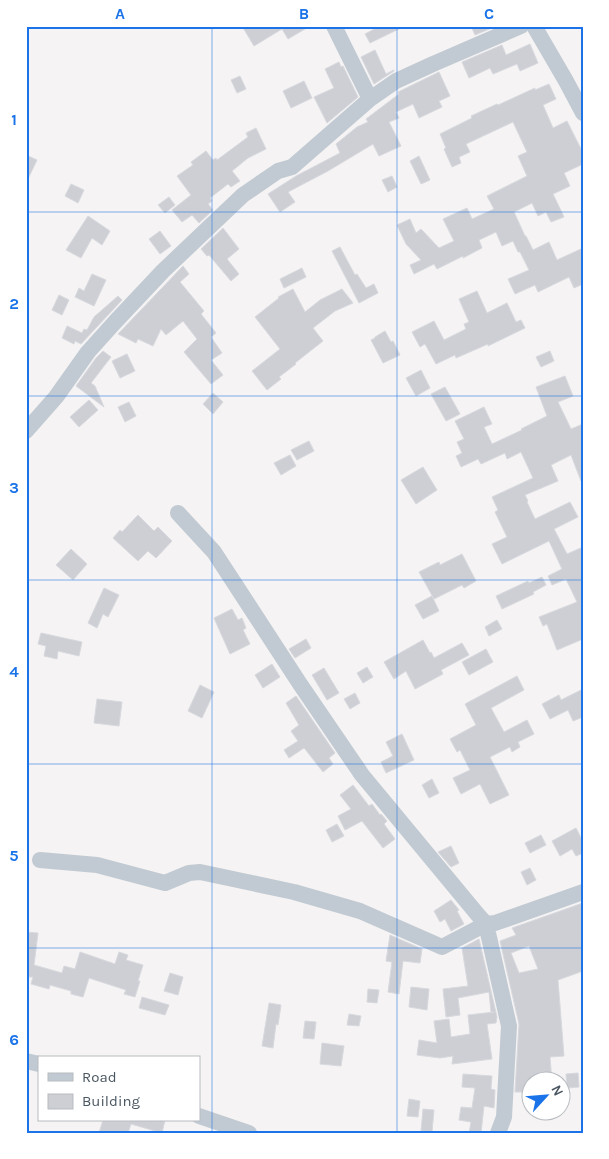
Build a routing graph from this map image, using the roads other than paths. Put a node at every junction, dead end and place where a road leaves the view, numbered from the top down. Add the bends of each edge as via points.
1 (334, 26) edge
2 (520, 26) edge
3 (534, 26) edge
4 (370, 99) junction
5 (583, 113) edge
6 (26, 431) edge
7 (178, 513) dead end
8 (40, 860) dead end
9 (583, 892) edge
10 (486, 924) junction
11 (26, 1060) edge
12 (38, 1064) edge
13 (200, 1116) edge
14 (249, 1133) edge
15 (498, 1133) edge

1 - 4 street
2 - 4 street via 396,81
3 - 5 street
4 - 6 street via 292,167 278,171 243,196 163,271 88,352 56,397
7 - 10 street via 214,552 362,775
8 - 10 street via 97,866 165,883 189,872 200,872 294,892 360,912 442,947
9 - 10 street
10 - 15 street via 509,1026 504,1117
11 - 12 street
13 - 14 street

